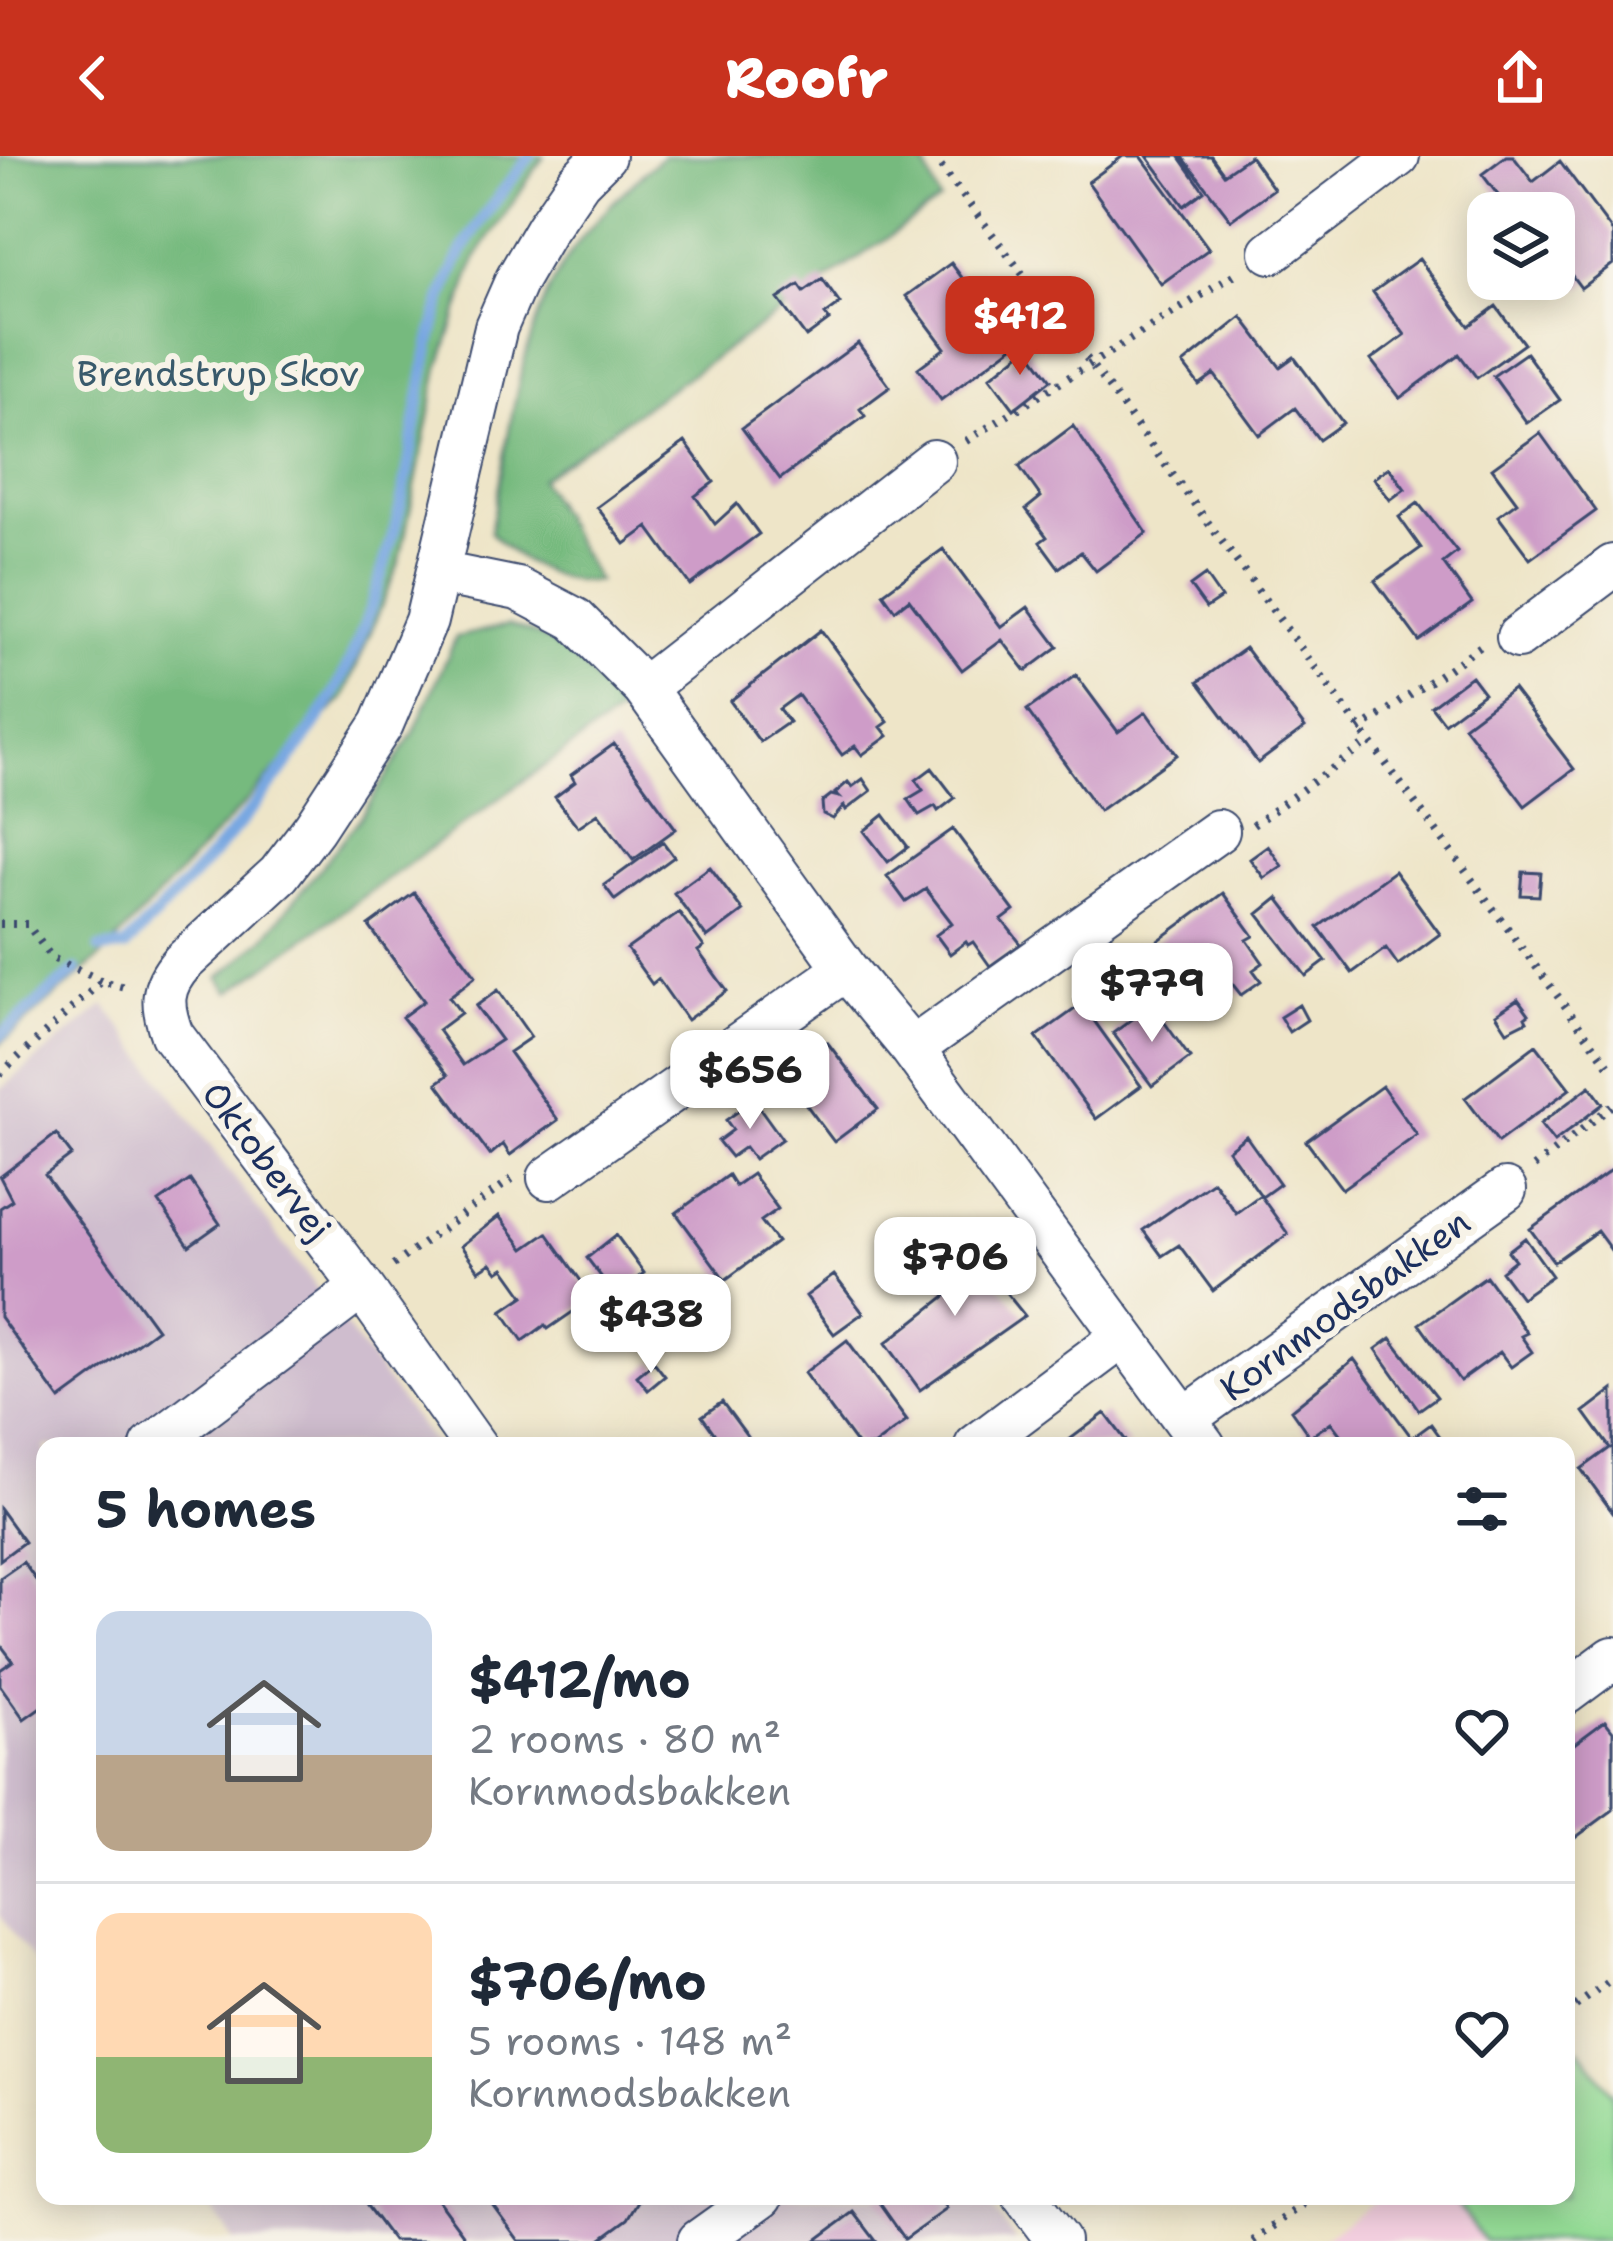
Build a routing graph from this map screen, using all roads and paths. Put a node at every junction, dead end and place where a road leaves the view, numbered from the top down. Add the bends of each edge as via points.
1 (604, 156) edge
2 (937, 156) edge
3 (1398, 156) edge
4 (1271, 252) joint
5 (1091, 364) junction
6 (934, 461) joint
7 (1613, 566) edge
8 (440, 573) junction
9 (1518, 637) joint
10 (644, 688) junction
11 (1359, 730) junction
12 (1369, 742) junction
13 (1218, 831) joint
14 (0, 924) edge
15 (846, 969) junction
16 (102, 981) junction
17 (167, 1016) junction
18 (912, 1049) junction
19 (1613, 1071) edge
20 (0, 1074) edge
21 (1613, 1105) edge
22 (548, 1178) joint
23 (1505, 1190) joint
24 (362, 1287) junction
25 (1123, 1336) junction
26 (1194, 1433) edge
27 (164, 1437) edge
28 (469, 1437) edge
29 (988, 1437) edge
30 (1613, 1658) edge
31 (1575, 1686) edge
32 (1613, 1979) edge
33 (1603, 1986) junction
34 (1613, 2000) edge
35 (1575, 2006) edge
36 (749, 2205) edge
37 (1031, 2205) edge
38 (1303, 2205) edge
39 (699, 2241) edge
40 (1058, 2241) edge
41 (1253, 2241) edge

1 - 8 street via 546,229 496,327
2 - 5 path
3 - 4 street
4 - 5 path
5 - 6 path
5 - 11 path
6 - 10 street
7 - 9 street
8 - 10 street, Kornmodsbakken via 518,589 575,619
8 - 17 street via 382,724 279,874 169,979
9 - 11 path via 1503,631
10 - 15 street, Kornmodsbakken
11 - 12 path
12 - 13 path via 1234,839
12 - 19 path
13 - 18 street
14 - 16 path via 27,924 52,958
15 - 18 street, Kornmodsbakken
15 - 22 street
16 - 17 path
16 - 20 path
17 - 24 street, Oktobervej
18 - 25 street, Kornmodsbakken
21 - 23 path
22 - 24 path via 533,1164
23 - 26 street, Kornmodsbakken
24 - 27 street
24 - 28 street, Oktobervej
25 - 26 street, Kornmodsbakken
25 - 29 street
30 - 31 street
32 - 33 path
33 - 34 path
33 - 35 path
36 - 39 street
37 - 40 street
38 - 41 path

